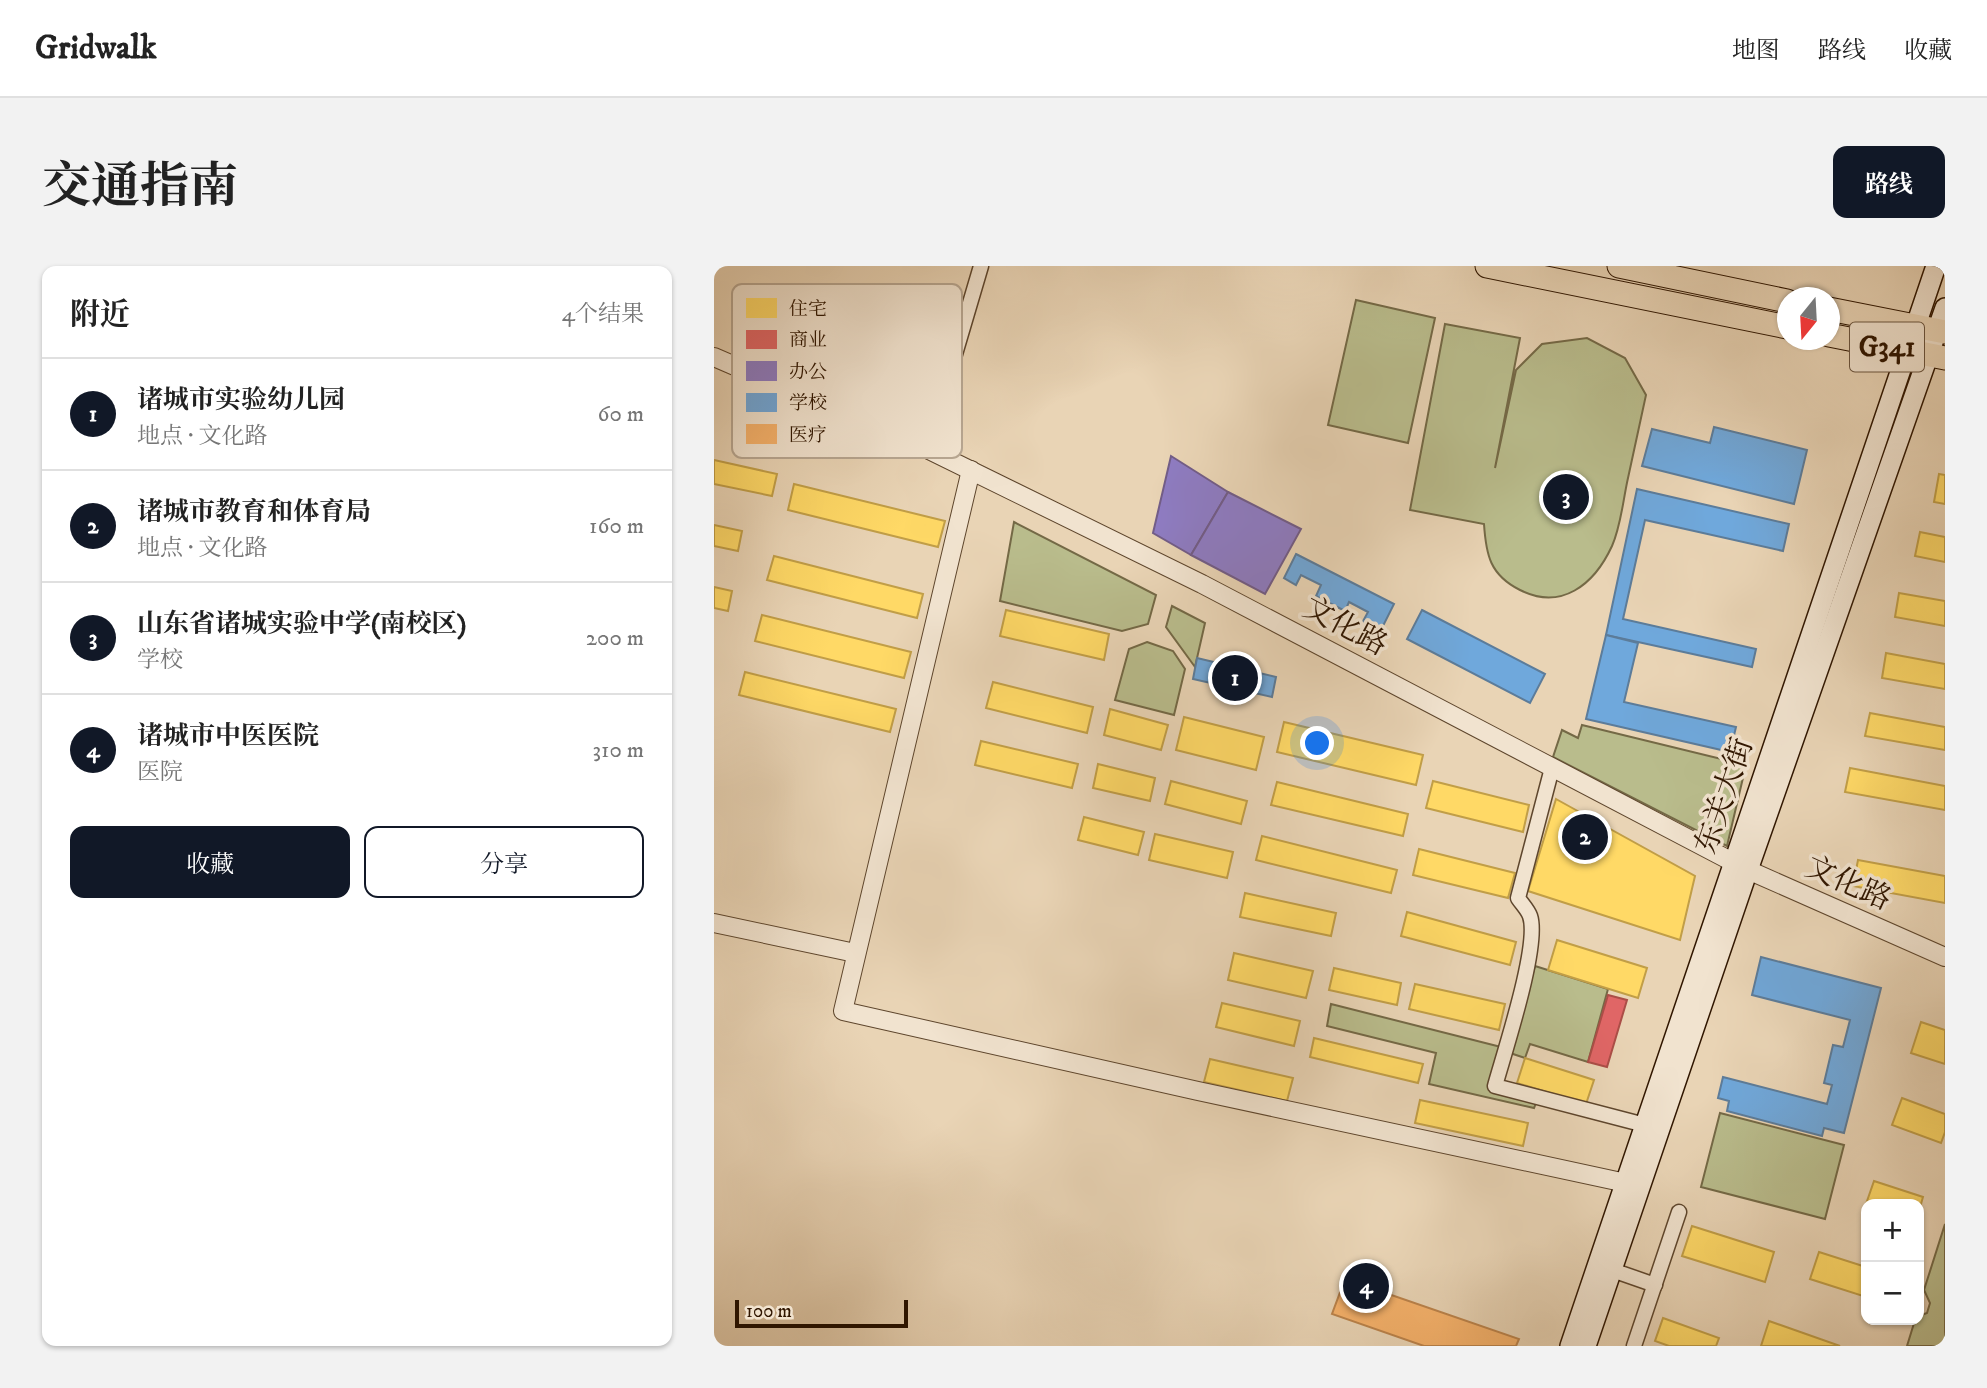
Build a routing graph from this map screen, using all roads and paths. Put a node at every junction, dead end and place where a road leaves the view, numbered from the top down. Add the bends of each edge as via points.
1 (981, 266) edge
2 (1488, 266) edge
3 (1619, 266) edge
4 (1936, 266) edge
5 (1777, 299) edge
6 (1945, 308) edge
7 (1840, 311) edge
8 (1777, 325) edge
9 (1932, 329) edge
10 (962, 332) edge
11 (1840, 337) edge
12 (1927, 354) edge
13 (714, 357) edge
14 (732, 365) edge
15 (946, 458) edge
16 (971, 470) junction
17 (1552, 768) junction
18 (1741, 866) junction
19 (714, 923) edge
20 (855, 953) junction
21 (1945, 957) edge
22 (1645, 1125) junction
23 (1626, 1184) junction
24 (1679, 1212) dead end
25 (1612, 1270) junction
26 (1655, 1285) junction
27 (1570, 1346) edge
28 (1586, 1346) edge
29 (1634, 1346) edge

1 - 10 street
2 - 8 highway
3 - 5 highway
4 - 9 main road, 东关大街
6 - 9 main road, 东关大街
7 - 9 highway, G341
9 - 12 main road, 东关大街
11 - 12 highway, G341
12 - 18 main road, 东关大街
13 - 14 street, 文化路
15 - 16 street, 文化路
16 - 17 street, 文化路 via 1202,584
16 - 20 street
17 - 18 street, 文化路
17 - 22 street via 1518,898 1530,916 1532,936 1495,1086
18 - 21 street, 文化路
18 - 22 main road, 东关大街
18 - 25 main road, 东关大街
19 - 20 street
20 - 23 street via 843,1011
22 - 23 main road, 东关大街
23 - 27 main road, 东关大街
24 - 26 street
25 - 26 street
25 - 28 main road, 东关大街
26 - 29 street

